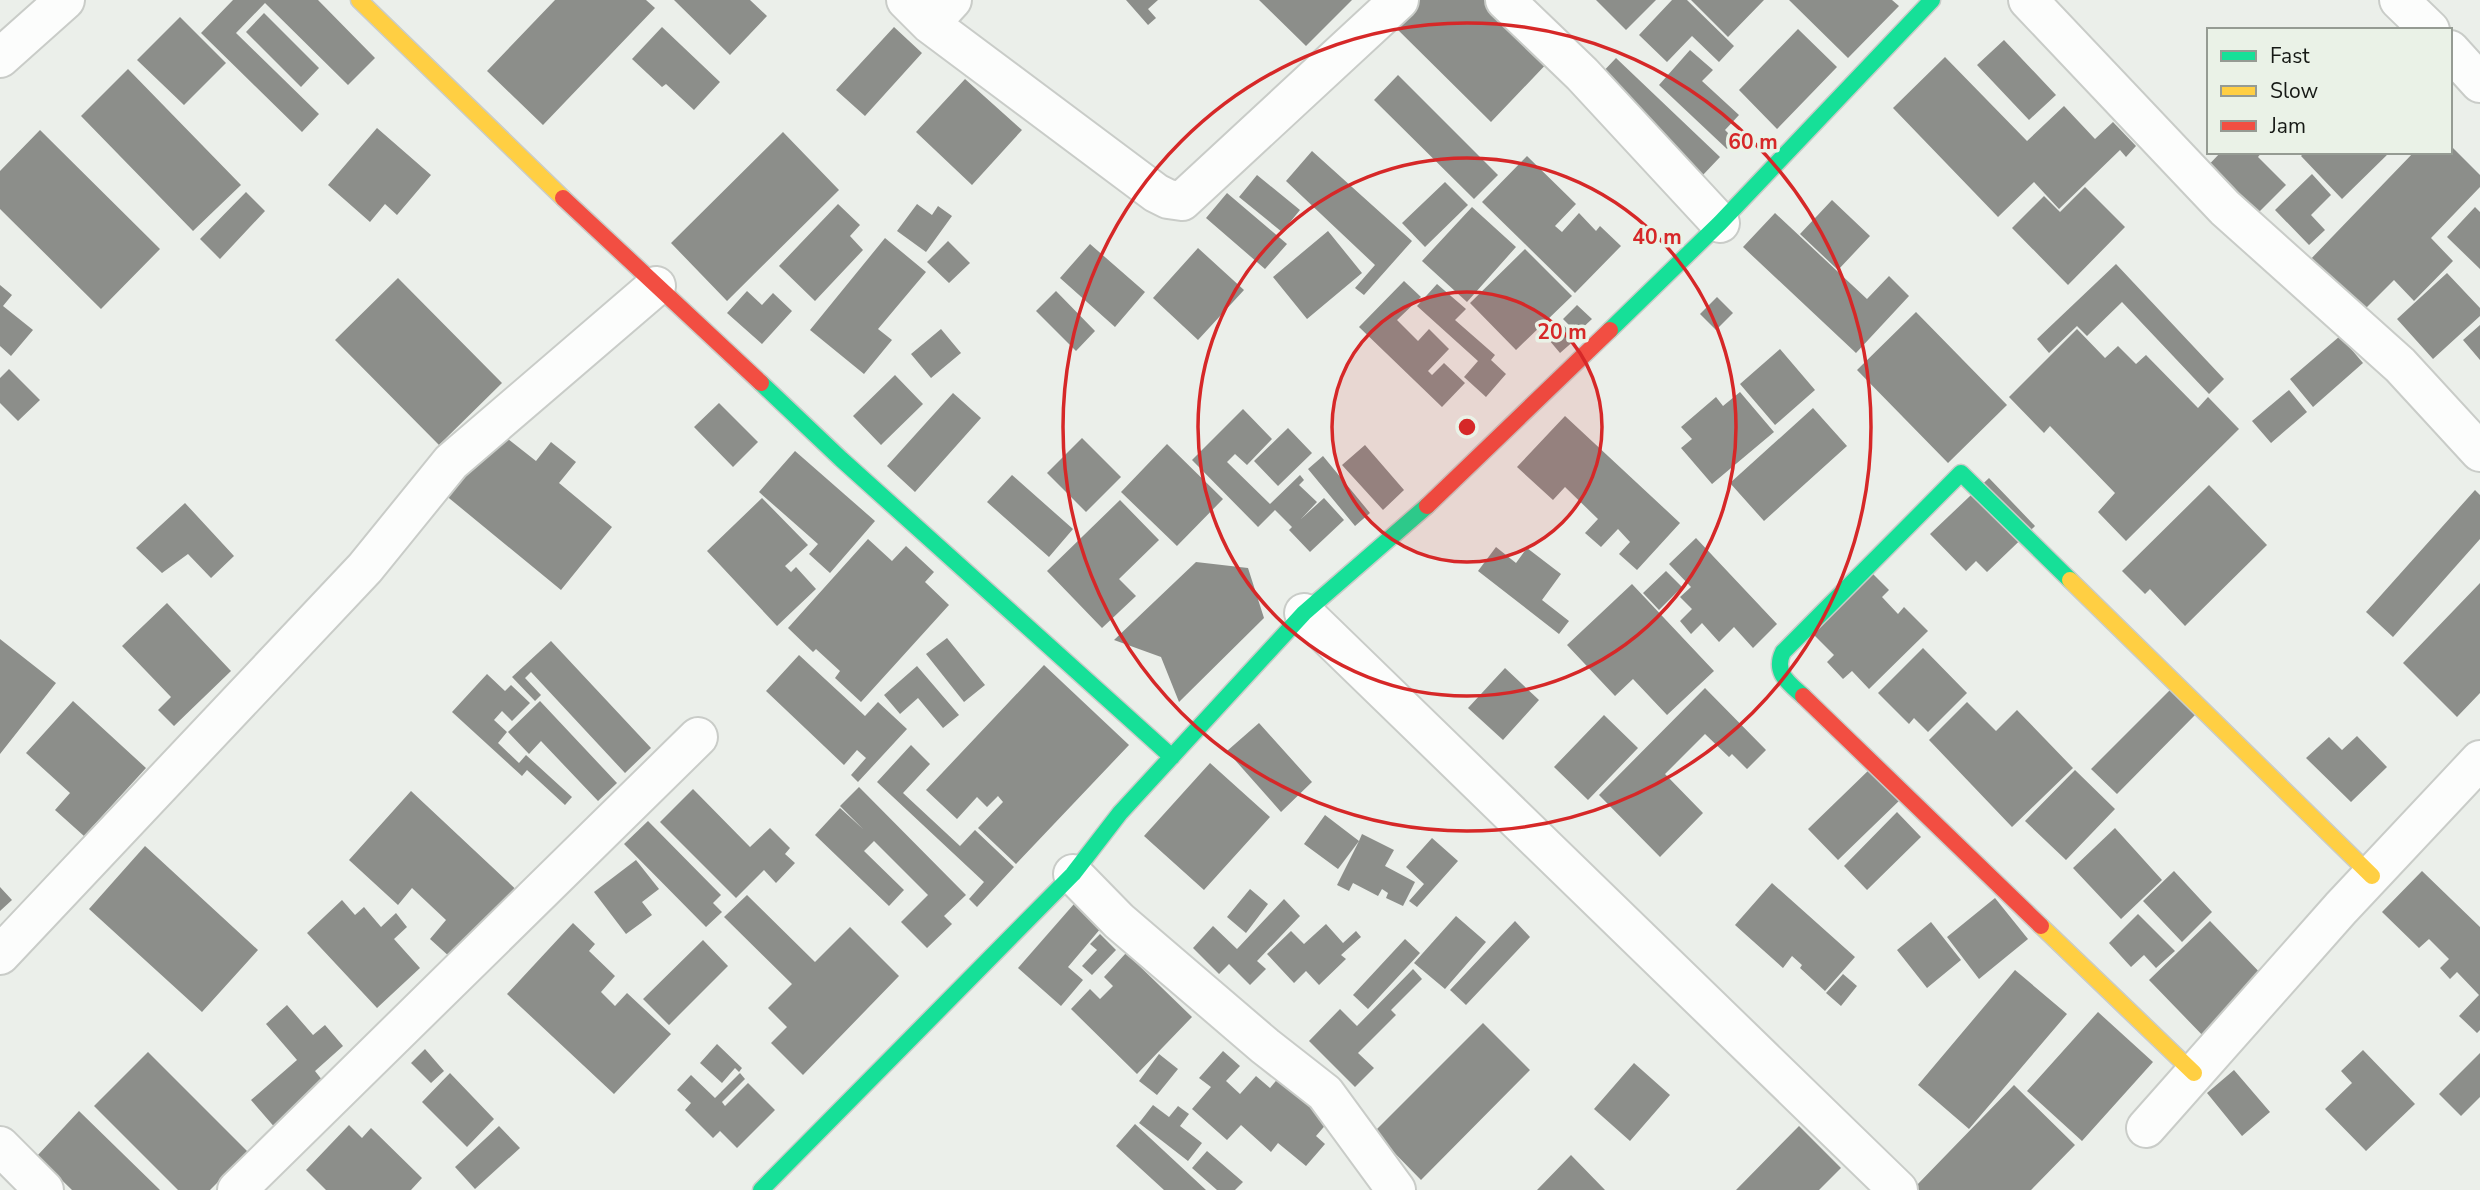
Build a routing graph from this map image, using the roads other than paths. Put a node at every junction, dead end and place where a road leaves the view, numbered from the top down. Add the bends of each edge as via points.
1 (65, 0) edge
2 (359, 0) edge
3 (1399, 0) edge
4 (1505, 0) edge
5 (1932, 0) edge
6 (2028, 0) edge
7 (2399, 0) edge
8 (929, 8) edge
9 (2428, 28) edge
10 (2452, 52) edge
11 (0, 58) edge
12 (2480, 83) edge
13 (1720, 223) junction
14 (656, 286) junction
15 (2480, 452) edge
16 (1304, 613) junction
17 (698, 737) dead end
18 (1172, 757) junction
19 (2480, 760) edge
20 (1073, 874) junction
21 (2372, 876) junction
22 (0, 955) edge
23 (2194, 1073) junction
24 (2146, 1128) dead end
25 (0, 1146) edge
26 (44, 1190) edge
27 (237, 1190) edge
28 (761, 1190) edge
29 (1396, 1190) edge
30 (1898, 1190) edge

1 - 11 street
2 - 14 street
3 - 8 street via 1182,201 1156,194
4 - 13 street via 1582,74
5 - 13 street
6 - 15 street via 2225,208 2400,365
7 - 9 street
10 - 12 street
13 - 16 street via 1414,519
14 - 18 street
14 - 22 street via 451,462 365,568
16 - 18 street
16 - 30 street
17 - 27 street
18 - 20 street via 1120,813
19 - 21 street
20 - 28 street
20 - 29 street via 1119,921 1325,1093
21 - 23 street
21 - 23 street via 1961,473 1783,652 1777,663 1786,680
23 - 24 street
25 - 26 street

